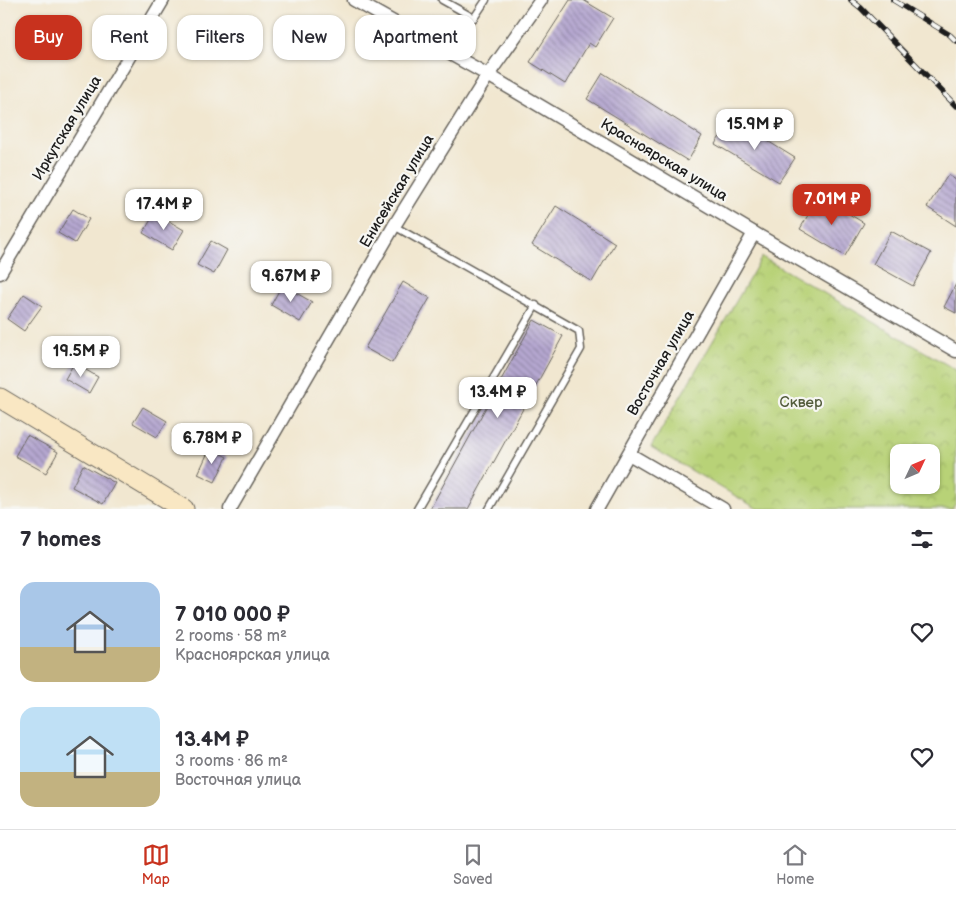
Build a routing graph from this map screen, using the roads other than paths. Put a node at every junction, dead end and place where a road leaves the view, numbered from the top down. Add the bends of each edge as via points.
1 (163, 0) edge
2 (354, 0) edge
3 (442, 0) edge
4 (486, 0) edge
5 (541, 0) edge
6 (488, 75) junction
7 (394, 226) junction
8 (754, 233) junction
9 (0, 273) edge
10 (536, 306) junction
11 (956, 351) edge
12 (0, 398) edge
13 (629, 454) junction
14 (184, 509) edge
15 (230, 509) edge
16 (417, 509) edge
17 (488, 509) edge
18 (597, 509) edge
19 (723, 509) edge

1 - 9 street, Иркутская улица
2 - 6 street, Красноярская улица
3 - 4 lane via 474,18
5 - 6 street, Енисейская улица
6 - 7 street, Енисейская улица
6 - 8 street, Красноярская улица
7 - 10 lane
7 - 15 street, Енисейская улица
8 - 11 street, Красноярская улица
8 - 13 street, Восточная улица
10 - 16 lane
10 - 17 lane via 579,331 581,350
12 - 14 street
13 - 18 street, Восточная улица
13 - 19 street

